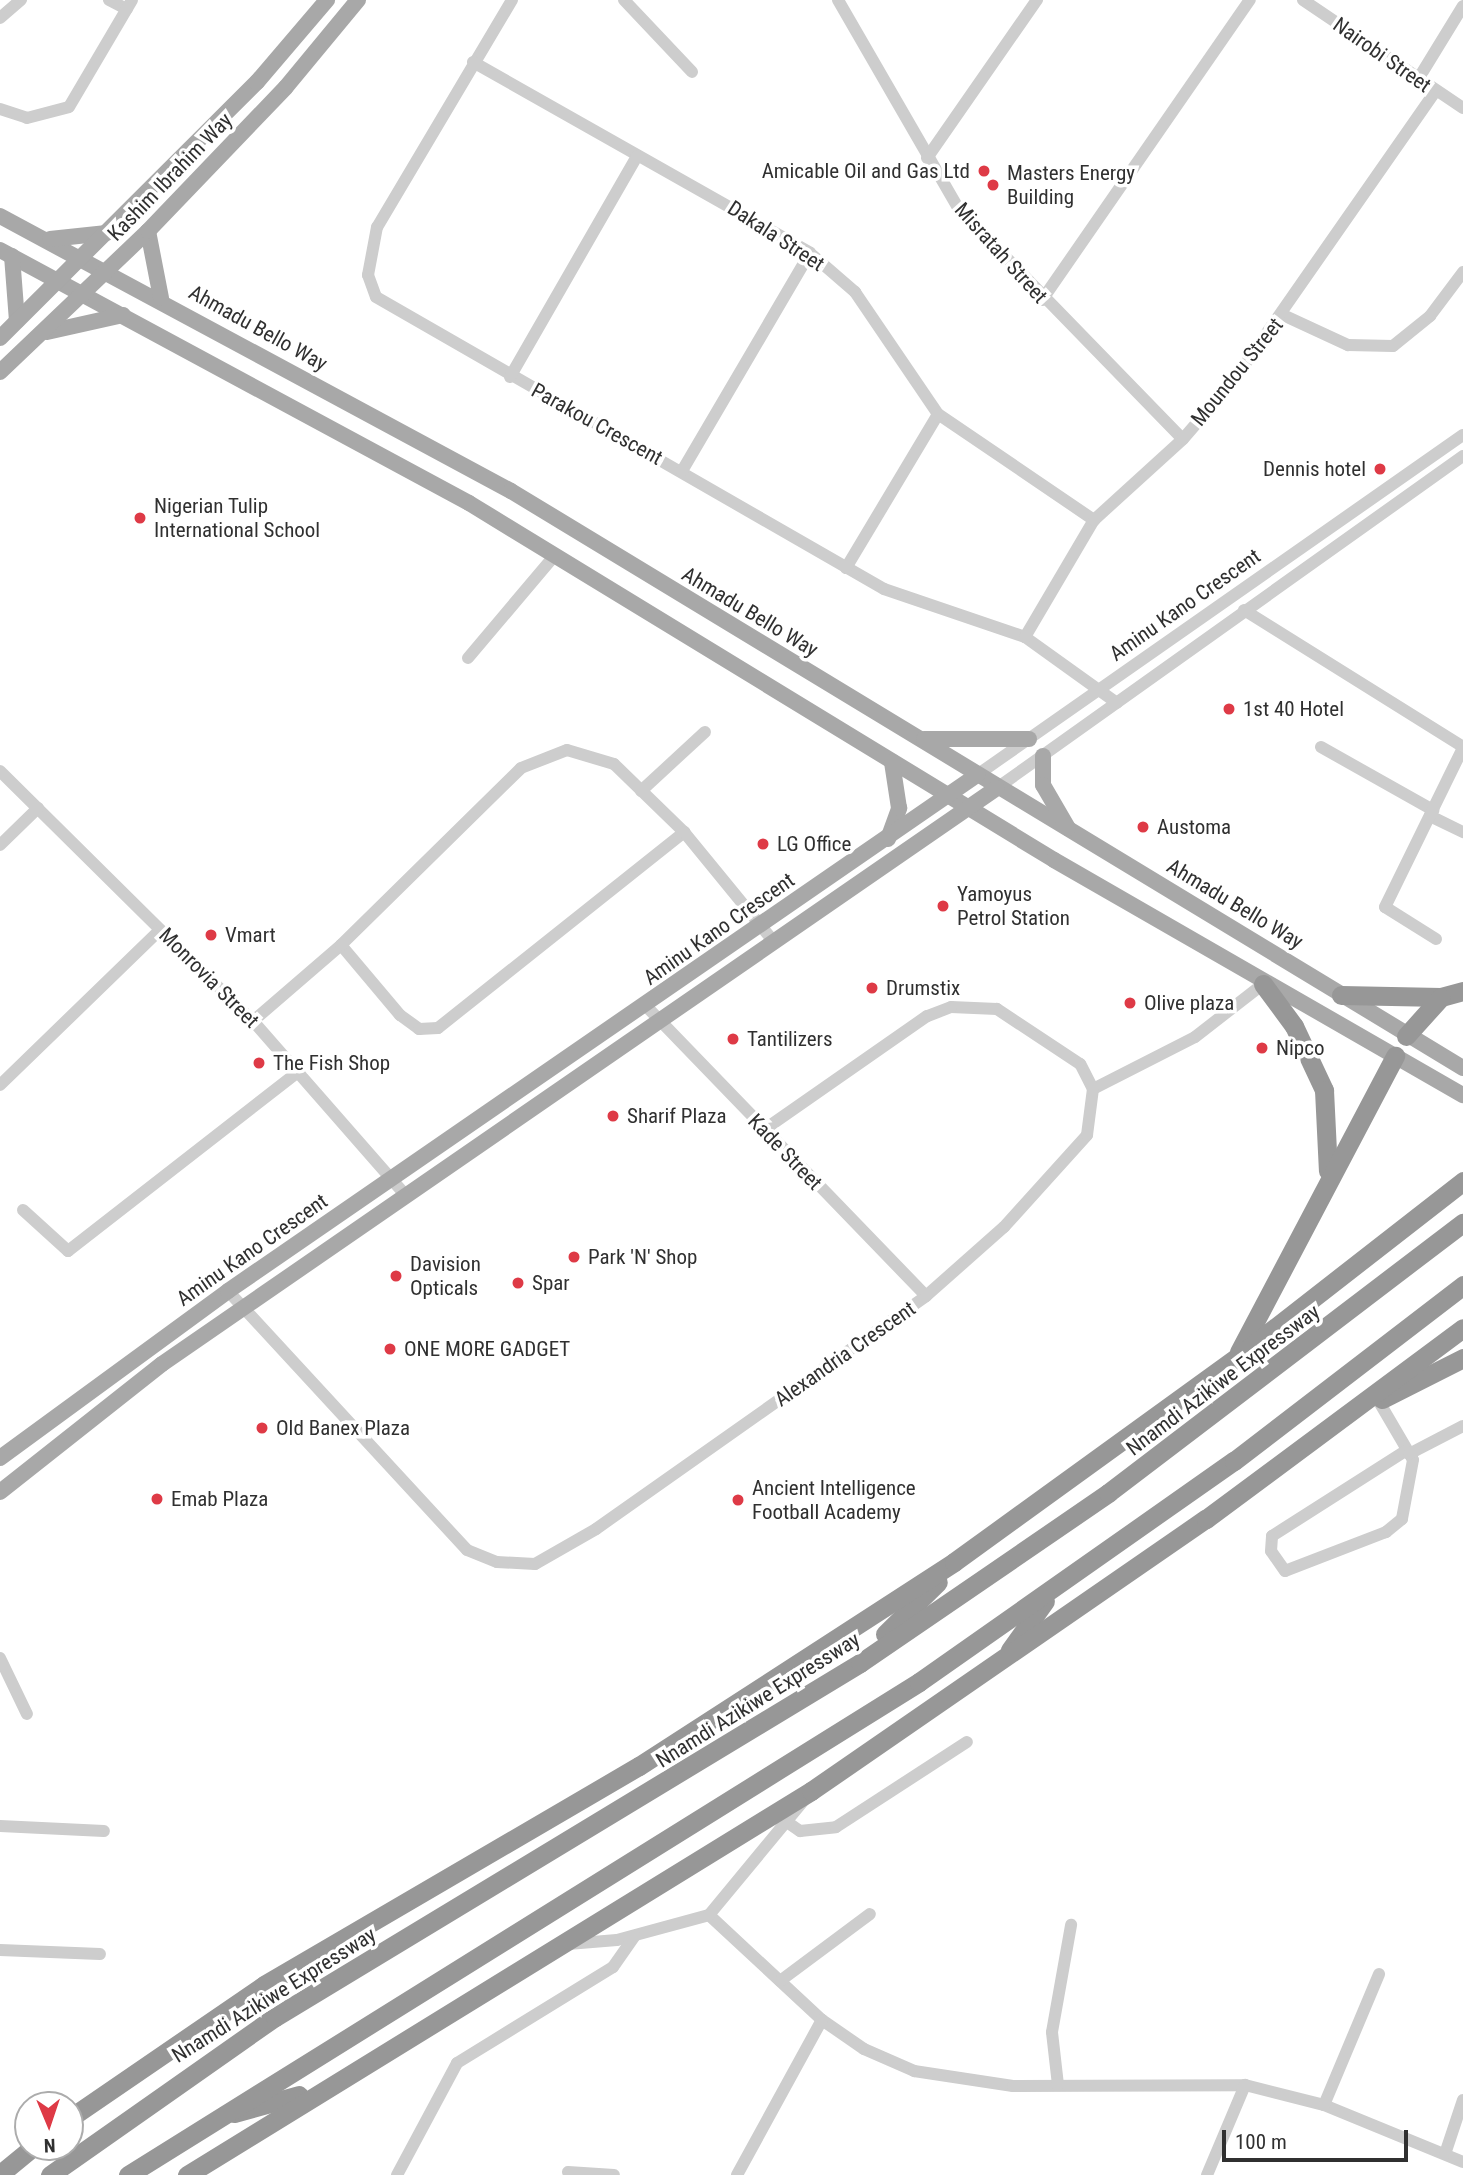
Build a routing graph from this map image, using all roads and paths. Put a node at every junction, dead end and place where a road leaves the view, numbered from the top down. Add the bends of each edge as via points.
1 (21, 0) edge
2 (109, 0) edge
3 (327, 0) edge
4 (358, 0) edge
5 (512, 0) edge
6 (624, 0) edge
7 (838, 0) edge
8 (1037, 0) edge
9 (1250, 0) edge
10 (1303, 0) edge
11 (130, 4) edge
12 (1463, 6) edge
13 (0, 18) edge
14 (473, 62) junction
15 (692, 72) dead end
16 (1417, 81) junction
17 (1434, 92) junction
18 (1463, 108) edge
19 (0, 109) edge
20 (637, 156) junction
21 (927, 158) junction
22 (0, 216) edge
23 (148, 231) junction
24 (110, 232) junction
25 (46, 239) junction
26 (6, 253) edge
27 (810, 253) junction
28 (85, 258) junction
29 (110, 270) junction
30 (1463, 272) edge
31 (60, 280) junction
32 (84, 293) junction
33 (161, 298) junction
34 (1042, 300) junction
35 (123, 315) junction
36 (1283, 315) junction
37 (17, 321) junction
38 (41, 334) junction
39 (0, 338) edge
40 (0, 372) edge
41 (510, 377) junction
42 (938, 414) junction
43 (1463, 435) edge
44 (1183, 439) junction
45 (1463, 456) edge
46 (682, 471) junction
47 (1094, 520) junction
48 (555, 555) junction
49 (846, 568) junction
50 (1232, 600) junction
51 (1247, 613) junction
52 (1025, 637) junction
53 (468, 658) dead end
54 (1100, 689) junction
55 (1117, 703) junction
56 (705, 732) dead end
57 (917, 738) junction
58 (1029, 739) junction
59 (1321, 747) dead end
60 (1463, 747) edge
61 (1043, 756) junction
62 (892, 762) junction
63 (0, 771) edge
64 (977, 775) junction
65 (997, 788) junction
66 (642, 791) junction
67 (949, 797) junction
68 (38, 808) junction
69 (968, 808) junction
70 (1432, 813) junction
71 (951, 820) junction
72 (989, 821) junction
73 (1069, 830) junction
74 (684, 832) junction
75 (1463, 832) edge
76 (888, 839) junction
77 (0, 845) edge
78 (760, 922) junction
79 (160, 930) junction
80 (1436, 939) dead end
81 (774, 942) junction
82 (341, 945) junction
83 (1263, 984) junction
84 (1463, 991) edge
85 (1341, 995) junction
86 (1440, 997) junction
87 (646, 1006) junction
88 (659, 1020) junction
89 (253, 1021) junction
90 (1406, 1036) junction
91 (1395, 1056) junction
92 (1463, 1068) edge
93 (298, 1072) junction
94 (0, 1085) edge
95 (1093, 1089) junction
96 (1463, 1095) edge
97 (762, 1131) junction
98 (1328, 1175) junction
99 (392, 1178) junction
100 (1463, 1181) edge
101 (406, 1196) junction
102 (23, 1210) dead end
103 (1463, 1223) edge
104 (1463, 1285) edge
105 (228, 1291) junction
106 (926, 1296) junction
107 (244, 1309) junction
108 (1463, 1328) edge
109 (1463, 1357) edge
110 (1236, 1358) junction
111 (1370, 1403) junction
112 (1463, 1426) edge
113 (1408, 1452) junction
114 (0, 1458) edge
115 (0, 1492) edge
116 (954, 1562) junction
117 (1054, 1589) junction
118 (0, 1658) edge
119 (860, 1663) junction
120 (1001, 1663) junction
121 (27, 1714) dead end
122 (967, 1742) dead end
123 (811, 1791) junction
124 (787, 1822) junction
125 (0, 1826) edge
126 (104, 1831) dead end
127 (870, 1914) dead end
128 (709, 1915) junction
129 (1071, 1925) dead end
130 (635, 1936) junction
131 (557, 1944) junction
132 (0, 1950) edge
133 (100, 1954) dead end
134 (1379, 1974) dead end
135 (780, 1981) junction
136 (822, 2020) junction
137 (1058, 2085) junction
138 (1245, 2085) junction
139 (318, 2089) junction
140 (1463, 2100) edge
141 (1324, 2105) junction
142 (84, 2108) edge
143 (209, 2120) junction
144 (1445, 2154) junction
145 (16, 2161) edge
146 (1463, 2162) edge
147 (568, 2172) dead end
148 (0, 2174) edge
149 (50, 2175) edge
150 (128, 2175) edge
151 (187, 2175) edge
152 (397, 2175) edge
153 (614, 2175) edge
154 (737, 2175) edge
155 (1207, 2175) edge

1 - 13 street
2 - 11 street
3 - 24 main road, Kashim Ibrahim Way via 257,82
4 - 23 main road, Kashim Ibrahim Way via 286,87
5 - 14 street, Parakou Crescent
6 - 15 street
7 - 21 street, Misratah Street
8 - 21 street
9 - 34 street
10 - 16 street, Nairobi Street
11 - 19 street via 69,107 27,118
12 - 16 street
14 - 20 street, Dakala Street
14 - 41 street, Parakou Crescent via 377,227 368,275 376,297 396,312
16 - 17 street, Nairobi Street
17 - 18 street, Nairobi Street
17 - 36 street, Moundou Street
20 - 27 street, Dakala Street
20 - 41 street
21 - 34 street, Misratah Street via 958,208
22 - 25 main road, Ahmadu Bello Way
23 - 29 main road, Kashim Ibrahim Way
23 - 33 main road
24 - 25 main road
24 - 28 main road, Kashim Ibrahim Way
25 - 28 main road, Ahmadu Bello Way
26 - 31 main road
26 - 37 main road
27 - 42 street, Dakala Street via 855,292
27 - 46 street
28 - 29 main road, Ahmadu Bello Way
28 - 31 main road, Kashim Ibrahim Way
29 - 32 main road, Kashim Ibrahim Way
29 - 33 main road, Ahmadu Bello Way
30 - 36 street via 1430,316 1393,346 1348,345
31 - 32 main road
31 - 37 main road, Kashim Ibrahim Way
32 - 35 main road
32 - 38 main road, Kashim Ibrahim Way
33 - 57 main road, Ahmadu Bello Way via 511,491
34 - 44 street, Misratah Street
35 - 38 main road
35 - 48 main road
36 - 44 street, Moundou Street
37 - 39 main road, Kashim Ibrahim Way
38 - 40 main road, Kashim Ibrahim Way
41 - 46 street, Parakou Crescent
42 - 47 street, Dakala Street
42 - 49 street
43 - 50 street, Aminu Kano Crescent
44 - 47 street, Moundou Street
45 - 51 street
46 - 49 street, Parakou Crescent
47 - 52 street, Moundou Street
48 - 53 street
48 - 62 main road
49 - 52 street, Parakou Crescent via 884,589
50 - 51 street
50 - 54 street, Aminu Kano Crescent
51 - 55 street
51 - 60 street
52 - 54 street, Parakou Crescent
54 - 55 street, Parakou Crescent
54 - 58 street, Aminu Kano Crescent
55 - 61 street
56 - 66 street
57 - 58 main road
57 - 64 main road, Ahmadu Bello Way
58 - 64 street, Aminu Kano Crescent
59 - 70 street
60 - 70 street
61 - 65 street
61 - 73 main road via 1043,785
62 - 67 main road
62 - 76 main road via 899,808
63 - 68 street, Monrovia Street
64 - 65 main road, Ahmadu Bello Way
64 - 67 main road, Aminu Kano Crescent
65 - 69 main road, Aminu Kano Crescent
65 - 73 main road, Ahmadu Bello Way
66 - 74 street
66 - 82 street via 614,764 591,754 544,754 521,768
67 - 69 main road
67 - 76 main road, Aminu Kano Crescent
68 - 77 street
68 - 79 street, Monrovia Street
69 - 71 main road, Aminu Kano Crescent
69 - 72 main road
70 - 75 street
70 - 80 street via 1385,909
71 - 72 main road
71 - 81 main road, Aminu Kano Crescent
72 - 83 main road
73 - 85 main road, Ahmadu Bello Way
74 - 78 street
74 - 82 street via 438,1028 419,1029 400,1015
76 - 78 main road, Aminu Kano Crescent
78 - 81 street
78 - 87 main road, Aminu Kano Crescent
79 - 89 street, Monrovia Street
79 - 94 street
81 - 88 main road, Aminu Kano Crescent
82 - 89 street
83 - 91 main road
83 - 95 street via 1195,1037
83 - 98 highway via 1294,1026 1324,1090
84 - 86 highway
85 - 86 highway
85 - 90 main road, Ahmadu Bello Way
86 - 90 highway
87 - 88 street, Kade Street
87 - 99 main road, Aminu Kano Crescent
88 - 97 street, Kade Street
88 - 101 main road, Aminu Kano Crescent
89 - 93 street, Monrovia Street
90 - 92 main road, Ahmadu Bello Way
91 - 96 main road
91 - 98 highway
93 - 99 street, Monrovia Street
93 - 102 street via 68,1251
95 - 97 street via 1080,1065 997,1009 951,1007 927,1016
95 - 106 street, Alexandria Crescent via 1087,1135 1004,1227
97 - 106 street, Kade Street
98 - 110 highway
99 - 101 street, Monrovia Street
99 - 105 main road, Aminu Kano Crescent
100 - 110 highway, Nnamdi Azikiwe Expressway
101 - 107 main road, Aminu Kano Crescent
103 - 119 highway, Nnamdi Azikiwe Expressway via 1131,1477
104 - 117 highway via 1234,1461
105 - 107 street, Alexandria Crescent
105 - 114 main road, Aminu Kano Crescent
106 - 107 street, Alexandria Crescent via 596,1529 551,1558 517,1565 467,1550
107 - 115 main road, Aminu Kano Crescent
108 - 111 highway
109 - 111 highway
110 - 116 highway, Nnamdi Azikiwe Expressway
111 - 113 street
111 - 120 highway
112 - 113 street
113 - 113 street via 1272,1536 1271,1551 1285,1571 1395,1527 1413,1486
116 - 119 highway
116 - 142 highway, Nnamdi Azikiwe Expressway via 639,1766 264,1986
117 - 120 highway
117 - 143 highway via 743,1795
118 - 121 street
119 - 149 highway, Nnamdi Azikiwe Expressway via 275,2017
120 - 123 highway
122 - 124 street via 836,1827 800,1831
123 - 124 street
123 - 131 highway
124 - 128 street
125 - 126 street
127 - 135 street
128 - 130 street
128 - 135 street
129 - 137 street via 1053,2019
130 - 131 street
130 - 152 street via 613,1966 457,2063
131 - 139 highway
132 - 133 street
134 - 141 street
135 - 136 street
136 - 137 street via 864,2049 914,2071 992,2084
136 - 154 street
137 - 138 street
138 - 141 street
138 - 155 street
139 - 143 highway
139 - 151 highway
140 - 144 street
141 - 144 street
143 - 150 highway
144 - 146 street
145 - 148 highway
147 - 153 street

